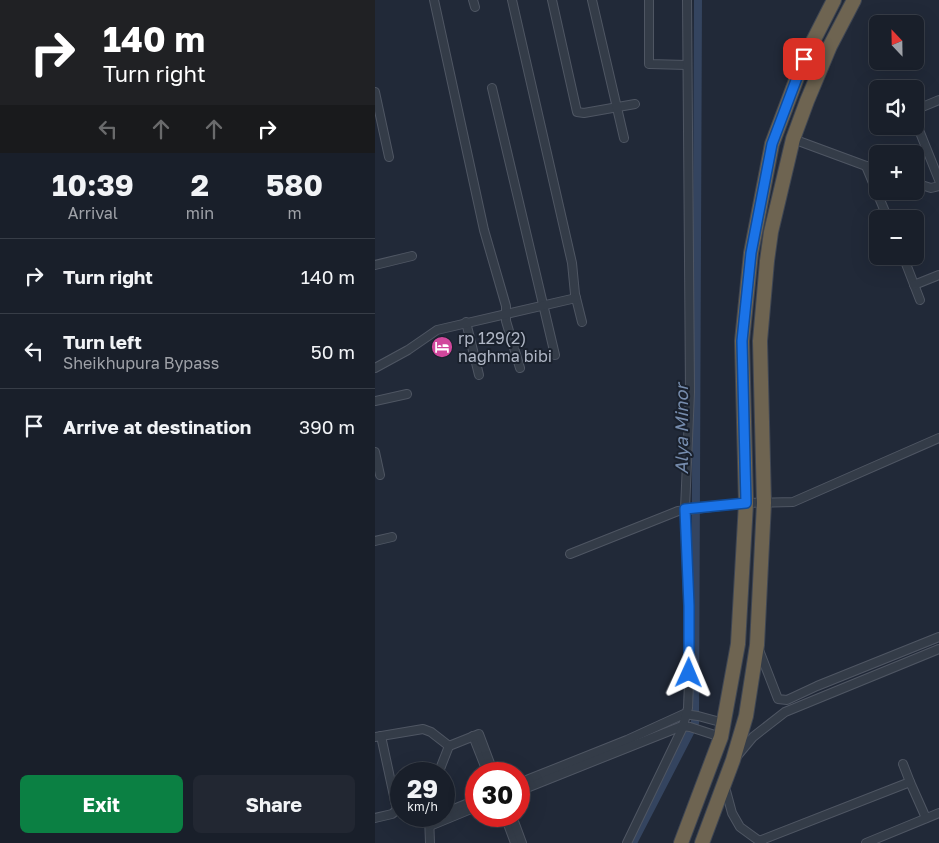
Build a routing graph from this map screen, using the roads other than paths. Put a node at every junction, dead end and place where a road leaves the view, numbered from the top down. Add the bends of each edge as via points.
1 (434, 0) edge
2 (512, 0) edge
3 (552, 0) edge
4 (592, 0) edge
5 (649, 0) edge
6 (687, 0) edge
7 (834, 0) edge
8 (854, 0) edge
9 (687, 65) junction
10 (493, 88) dead end
11 (375, 92) edge
12 (939, 100) edge
13 (635, 104) dead end
14 (924, 106) edge
15 (616, 108) junction
16 (921, 135) edge
17 (624, 138) dead end
18 (793, 139) junction
19 (389, 156) dead end
20 (866, 166) junction
21 (869, 167) edge
22 (939, 180) edge
23 (924, 186) edge
24 (939, 186) edge
25 (884, 210) edge
26 (412, 256) dead end
27 (375, 265) edge
28 (906, 265) edge
29 (939, 275) edge
30 (914, 285) junction
31 (576, 298) junction
32 (921, 300) dead end
33 (543, 305) junction
34 (506, 313) junction
35 (466, 322) junction
36 (581, 322) dead end
37 (555, 355) dead end
38 (375, 368) edge
39 (520, 368) dead end
40 (479, 375) dead end
41 (407, 394) dead end
42 (375, 401) edge
43 (939, 438) edge
44 (375, 452) edge
45 (380, 475) dead end
46 (746, 503) junction
47 (764, 503) junction
48 (685, 509) junction
49 (392, 538) dead end
50 (375, 541) edge
51 (570, 554) dead end
52 (939, 637) edge
53 (757, 645) junction
54 (939, 649) edge
55 (693, 715) junction
56 (689, 727) junction
57 (722, 730) junction
58 (378, 736) edge
59 (473, 736) junction
60 (449, 746) junction
61 (733, 760) junction
62 (443, 762) edge
63 (483, 762) edge
64 (490, 762) edge
65 (903, 764) dead end
66 (530, 779) edge
67 (910, 782) junction
68 (724, 785) junction
69 (530, 787) edge
70 (939, 813) edge
71 (375, 818) edge
72 (926, 818) junction
73 (431, 827) edge
74 (510, 827) edge
75 (514, 827) edge
76 (757, 841) edge
77 (517, 842) edge
78 (430, 843) edge
79 (627, 843) edge
80 (681, 843) edge
81 (702, 843) edge
82 (866, 843) edge

1 - 34 street via 484,230
2 - 31 street via 573,263
3 - 15 street via 577,112
4 - 15 street
5 - 9 street via 649,64
6 - 9 street
7 - 46 highway via 804,59 772,144 751,253 742,341
8 - 18 highway via 824,60
9 - 48 street via 689,392
10 - 33 street
11 - 19 street
12 - 14 street
13 - 15 street
15 - 17 street
16 - 22 street
18 - 20 street
18 - 47 highway via 771,232 761,323
20 - 21 street
20 - 25 street
23 - 24 street
26 - 27 street
28 - 30 street
29 - 30 street
30 - 32 street
31 - 33 street
31 - 36 street
33 - 34 street
33 - 37 street
34 - 35 street
34 - 39 street
35 - 38 street via 437,330
35 - 40 street
41 - 42 street
43 - 47 street via 793,502
44 - 45 street
46 - 47 street
46 - 48 street
46 - 57 highway via 738,644
47 - 53 highway
48 - 51 street
48 - 55 street via 690,656 688,708
49 - 50 street
52 - 53 street via 787,700 778,699
53 - 61 highway via 746,716
54 - 61 street via 785,712 753,737
55 - 56 street
55 - 57 street
55 - 66 street
56 - 57 street
56 - 69 street
56 - 79 street
57 - 80 highway
58 - 60 street via 423,729
58 - 71 street via 397,810
59 - 60 street
59 - 63 street
59 - 64 street via 479,734
60 - 62 street
61 - 68 highway
65 - 67 street
67 - 72 street
67 - 76 street
68 - 76 street via 740,828
68 - 81 highway
70 - 72 street
72 - 82 street
73 - 78 street
74 - 77 street
75 - 77 street

